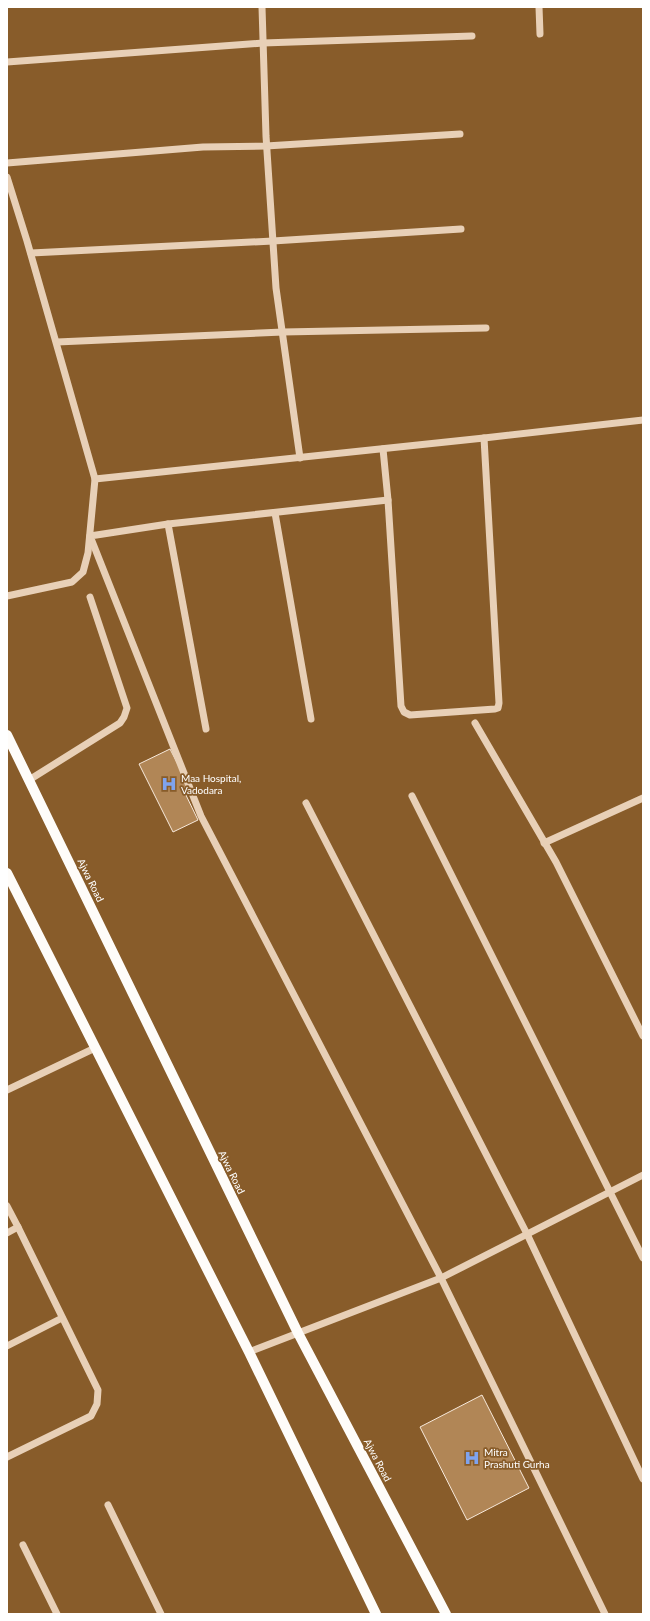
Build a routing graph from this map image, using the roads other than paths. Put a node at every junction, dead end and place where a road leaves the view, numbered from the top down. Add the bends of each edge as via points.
1 (262, 7) edge
2 (539, 7) edge
3 (540, 34) dead end
4 (472, 36) dead end
5 (263, 44) junction
6 (7, 62) edge
7 (460, 134) dead end
8 (266, 146) junction
9 (7, 163) edge
10 (7, 177) edge
11 (461, 229) dead end
12 (273, 241) junction
13 (31, 253) junction
14 (486, 328) dead end
15 (282, 332) junction
16 (56, 342) junction
17 (643, 420) edge
18 (484, 438) junction
19 (383, 449) junction
20 (300, 458) junction
21 (95, 479) junction
22 (388, 500) junction
23 (275, 513) junction
24 (168, 524) junction
25 (90, 536) junction
26 (7, 596) edge
27 (90, 597) dead end
28 (311, 719) dead end
29 (475, 723) dead end
30 (206, 729) dead end
31 (7, 735) edge
32 (29, 780) junction
33 (412, 796) dead end
34 (642, 799) edge
35 (306, 803) dead end
36 (544, 843) junction
37 (7, 873) edge
38 (643, 1036) edge
39 (95, 1048) junction
40 (7, 1090) edge
41 (643, 1175) edge
42 (610, 1192) junction
43 (7, 1206) edge
44 (18, 1227) junction
45 (7, 1233) edge
46 (527, 1234) junction
47 (643, 1258) edge
48 (441, 1278) junction
49 (62, 1318) junction
50 (298, 1333) junction
51 (7, 1346) edge
52 (249, 1352) junction
53 (7, 1457) edge
54 (643, 1479) edge
55 (108, 1505) dead end
56 (23, 1545) dead end
57 (57, 1614) edge
58 (161, 1614) edge
59 (376, 1614) edge
60 (446, 1614) edge
61 (605, 1614) edge

1 - 5 street
2 - 3 street
4 - 5 street
5 - 6 street
5 - 8 street
7 - 8 street
8 - 9 street via 203,147
8 - 12 street
10 - 13 street
11 - 12 street
12 - 13 street
12 - 15 street
13 - 16 street
14 - 15 street
15 - 16 street
15 - 20 street
16 - 21 street
17 - 18 street
18 - 19 street
18 - 22 street via 498,708 410,715 404,712 401,706
19 - 20 street
19 - 22 street
20 - 21 street
21 - 25 street
22 - 23 street
23 - 24 street
23 - 28 street
24 - 25 street
24 - 30 street
25 - 26 street via 83,572 72,582
25 - 48 street via 201,816
27 - 32 street via 127,708 124,717 120,724
29 - 36 street
31 - 32 main road, Ajwa Road
32 - 50 main road, Ajwa Road
33 - 42 street
34 - 36 street
35 - 46 street
36 - 38 street via 556,862
37 - 39 main road
39 - 40 street
39 - 52 main road
41 - 42 street
42 - 46 street
42 - 47 street
43 - 44 street
44 - 45 street
44 - 49 street
46 - 48 street
46 - 54 street
48 - 50 street
48 - 61 street
49 - 51 street
49 - 53 street via 98,1390 97,1404 91,1416
50 - 52 street
50 - 60 main road, Ajwa Road
52 - 59 main road
55 - 58 street
56 - 57 street

